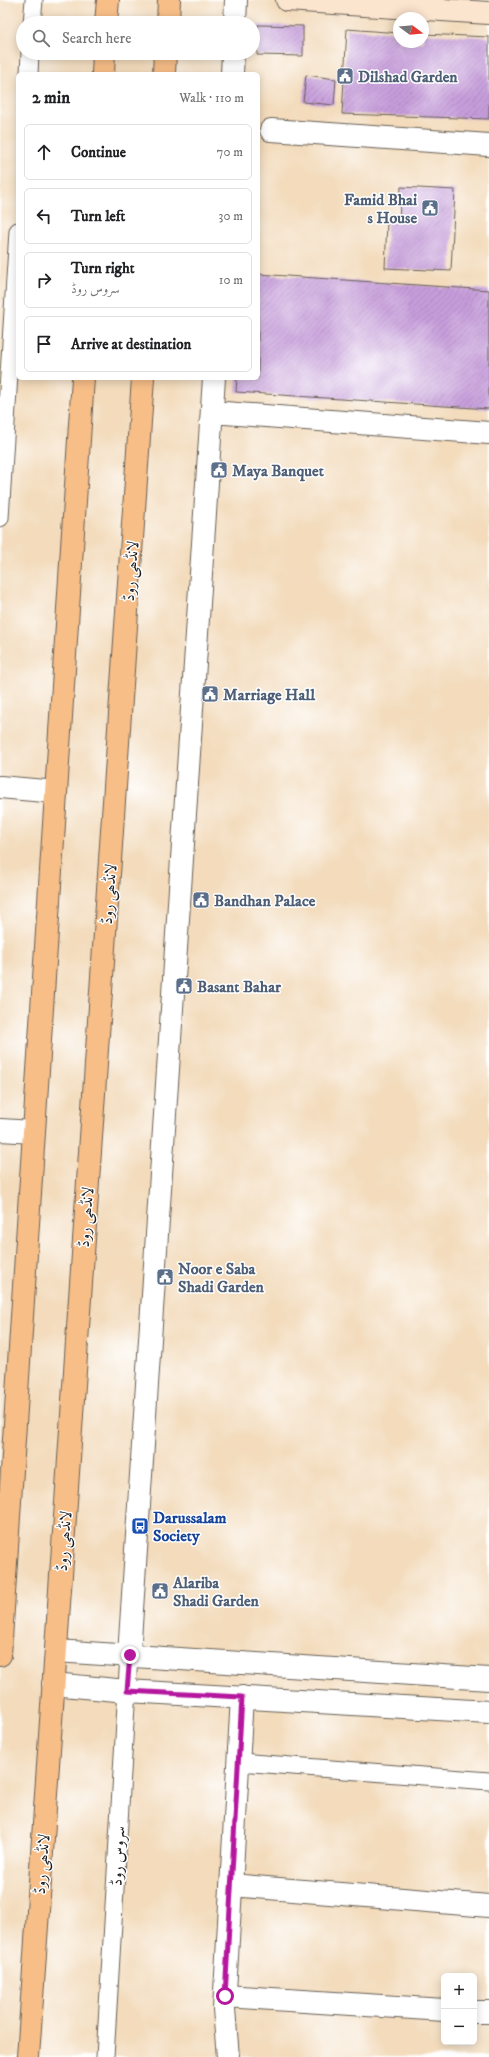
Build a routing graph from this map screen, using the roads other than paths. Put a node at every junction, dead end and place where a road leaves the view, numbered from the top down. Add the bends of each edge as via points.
1 (34, 0) edge
2 (108, 0) edge
3 (169, 0) edge
4 (236, 0) edge
5 (287, 0) edge
6 (489, 13) edge
7 (33, 16) edge
8 (107, 16) edge
9 (168, 16) edge
10 (235, 16) edge
11 (30, 60) edge
12 (104, 60) edge
13 (165, 60) edge
14 (233, 60) edge
15 (29, 72) edge
16 (103, 72) edge
17 (164, 72) edge
18 (232, 72) edge
19 (271, 130) dead end
20 (489, 145) edge
21 (16, 238) edge
22 (8, 268) edge
23 (6, 306) edge
24 (83, 380) edge
25 (143, 380) edge
26 (214, 380) edge
27 (212, 412) junction
28 (489, 433) edge
29 (0, 518) edge
30 (0, 787) edge
31 (56, 792) junction
32 (0, 1130) edge
33 (34, 1132) junction
34 (56, 1651) junction
35 (0, 1655) edge
36 (130, 1655) junction
37 (489, 1679) edge
38 (53, 1684) junction
39 (127, 1691) junction
40 (242, 1697) junction
41 (489, 1712) edge
42 (240, 1762) junction
43 (489, 1781) edge
44 (232, 1885) junction
45 (489, 1906) edge
46 (225, 1996) junction
47 (441, 2010) edge
48 (477, 2012) edge
49 (489, 2012) edge
50 (28, 2057) edge
51 (105, 2057) edge
52 (228, 2057) edge

1 - 7 lane
2 - 8 main road
3 - 9 main road
4 - 10 street
5 - 6 main road
11 - 15 lane
12 - 16 main road
13 - 17 main road
14 - 18 street
19 - 20 street
21 - 22 lane
22 - 23 lane
23 - 29 lane
24 - 31 main road
25 - 34 main road, لانڈھی روڈ
26 - 27 street
27 - 28 street
27 - 36 street
30 - 31 street
31 - 33 main road
32 - 33 street
33 - 35 main road
34 - 36 street
34 - 38 main road, لانڈھی روڈ
36 - 37 street
36 - 39 lane, سروس روڈ
38 - 39 street
38 - 50 main road, لانڈھی روڈ
39 - 40 street
39 - 51 lane, سروس روڈ
40 - 41 street
40 - 42 street
42 - 43 lane
42 - 44 street
44 - 45 street
44 - 46 street
46 - 47 street
46 - 52 street
48 - 49 street

